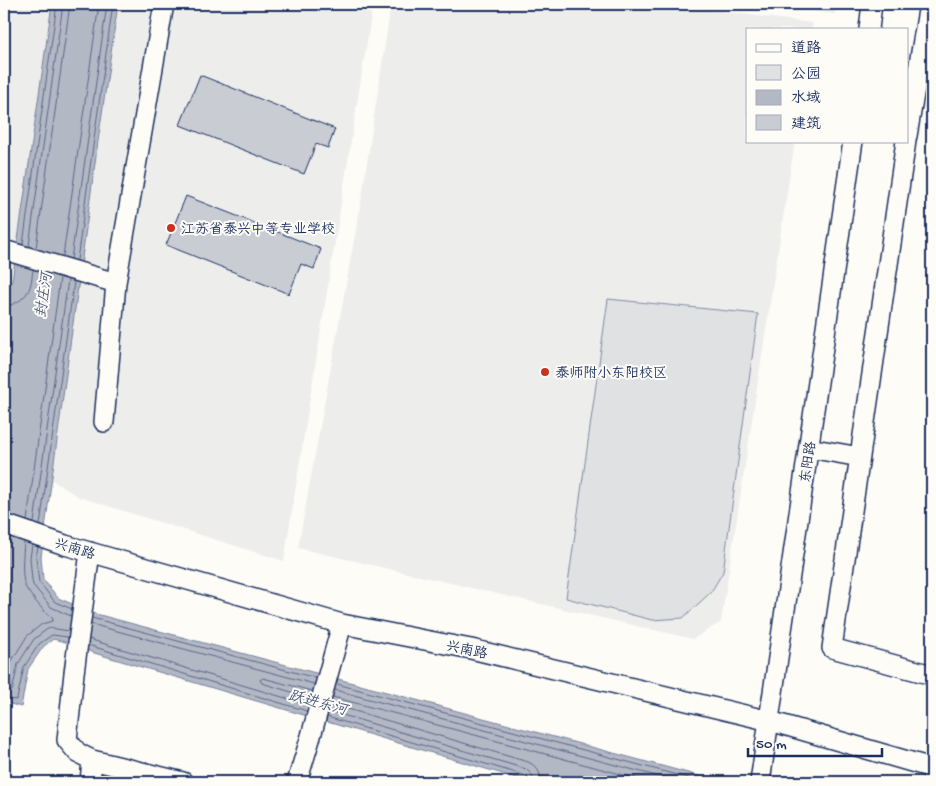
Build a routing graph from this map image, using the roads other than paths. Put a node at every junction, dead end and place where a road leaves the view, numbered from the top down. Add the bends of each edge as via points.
1 (164, 4) edge
2 (872, 4) edge
3 (928, 4) edge
4 (869, 28) edge
5 (908, 130) edge
6 (853, 142) edge
7 (906, 142) edge
8 (5, 250) edge
9 (116, 282) junction
10 (104, 422) dead end
11 (809, 448) junction
12 (860, 457) junction
13 (4, 524) edge
14 (90, 552) junction
15 (342, 624) junction
16 (932, 675) edge
17 (770, 721) junction
18 (92, 760) junction
19 (932, 768) edge
20 (761, 778) edge
21 (90, 782) edge
22 (183, 782) edge
23 (297, 782) edge

1 - 9 street
2 - 4 street
3 - 5 street
6 - 11 street, 东阳路
7 - 12 street
8 - 9 street
9 - 10 street
11 - 12 street
11 - 17 street, 东阳路
12 - 16 street via 832,648
13 - 14 street, 兴南路
14 - 15 street, 兴南路
14 - 18 street via 68,740 78,754
15 - 17 street, 兴南路 via 471,649
15 - 23 street
17 - 19 street, 兴南路
17 - 20 street, 东阳路
18 - 21 street
18 - 22 street

